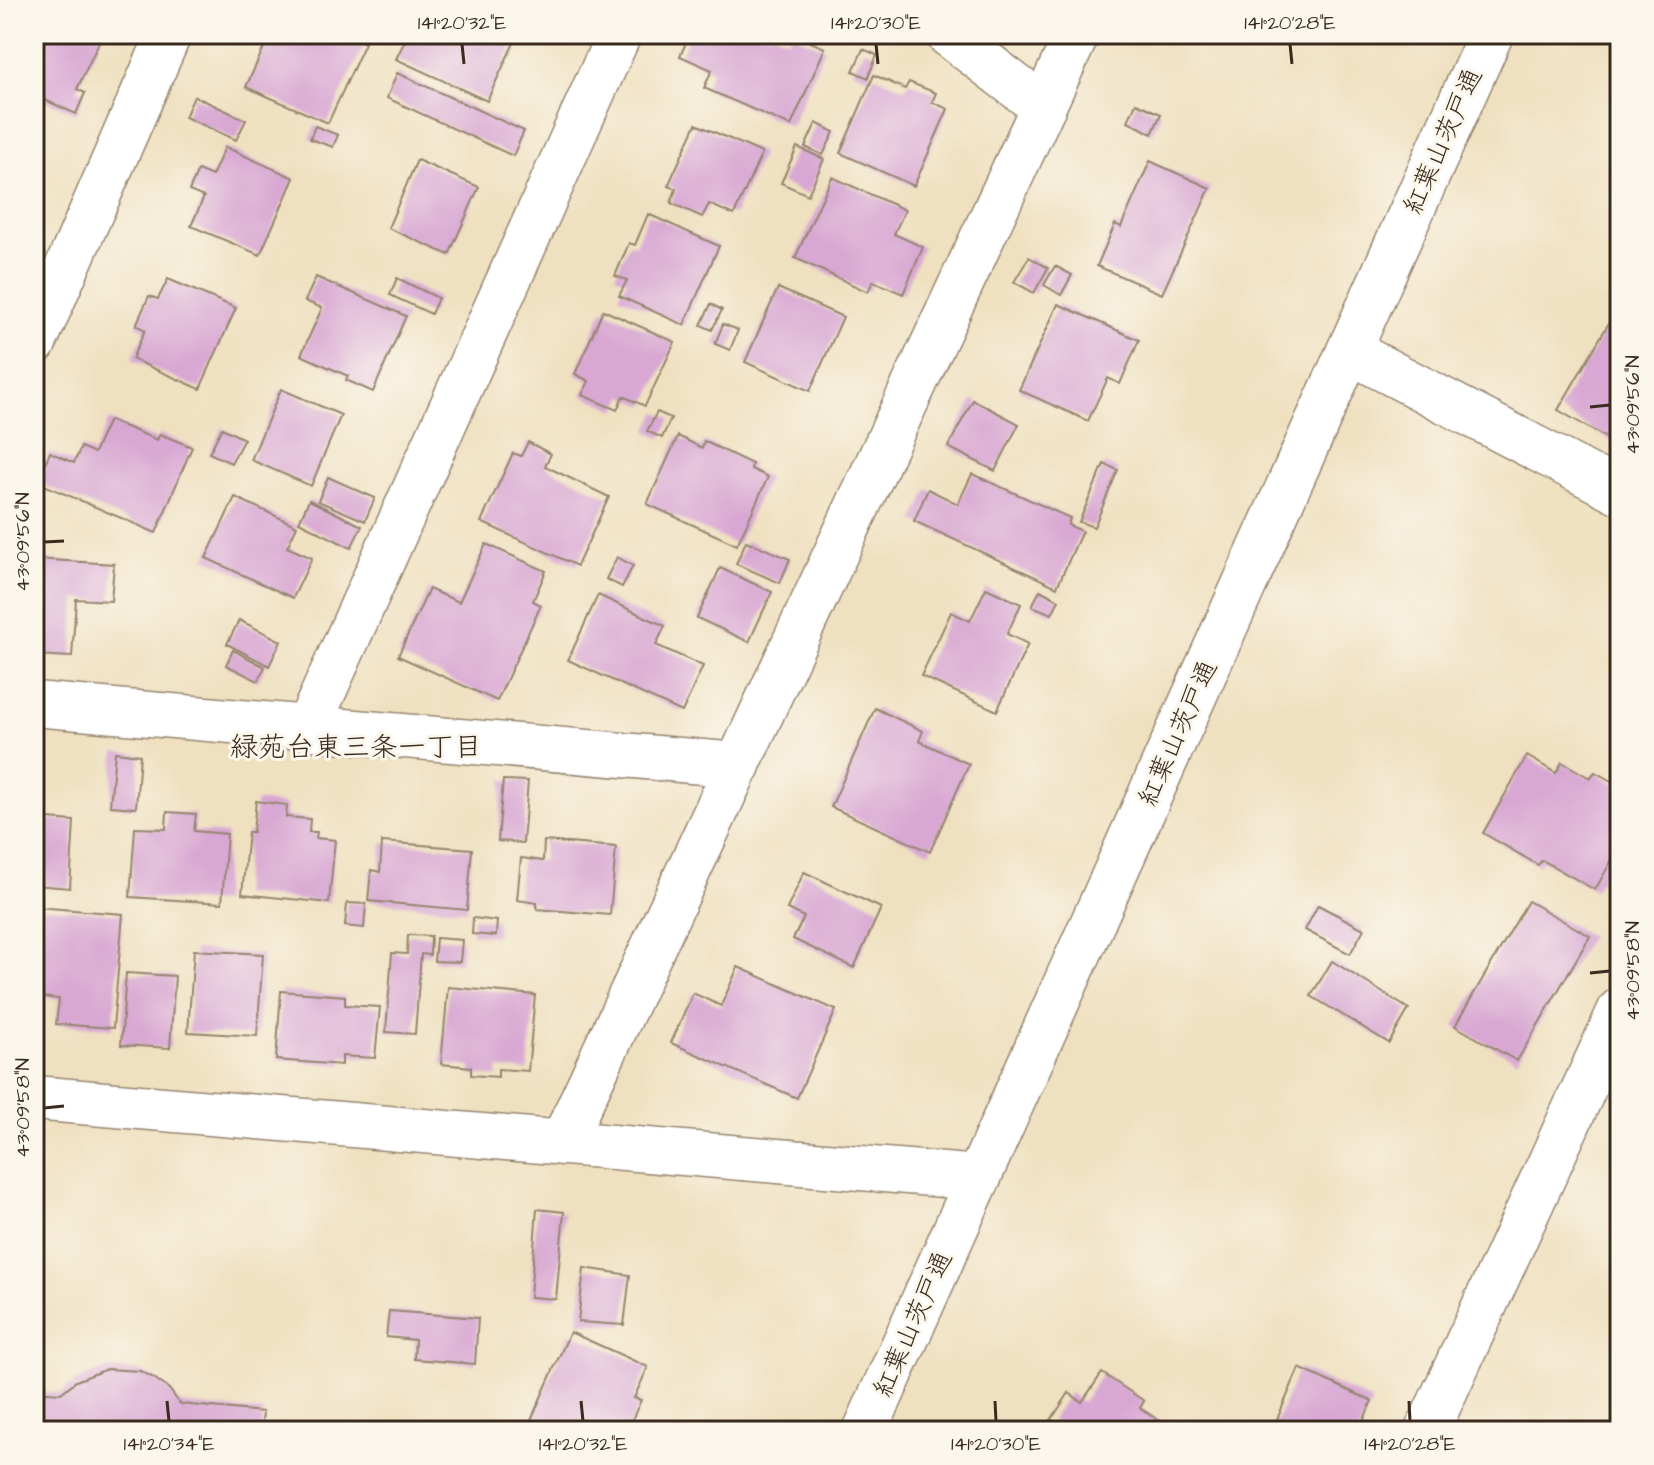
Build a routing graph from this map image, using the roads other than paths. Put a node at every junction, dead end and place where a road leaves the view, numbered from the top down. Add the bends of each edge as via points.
1 (169, 34) edge
2 (619, 34) edge
3 (948, 34) edge
4 (1077, 34) edge
5 (1491, 34) edge
6 (1043, 107) junction
7 (34, 343) edge
8 (1349, 351) junction
9 (1620, 492) edge
10 (34, 704) edge
11 (308, 727) junction
12 (738, 765) junction
13 (1620, 1010) edge
14 (34, 1098) edge
15 (562, 1143) junction
16 (979, 1178) junction
17 (865, 1431) edge
18 (1427, 1431) edge

1 - 7 street
2 - 11 street
3 - 6 street
4 - 6 street
5 - 8 street, 紅葉山茨戸通
6 - 12 street
8 - 9 street
8 - 16 street, 紅葉山茨戸通
10 - 11 street
11 - 12 street
12 - 15 street
13 - 18 street
14 - 15 street
15 - 16 street
16 - 17 street, 紅葉山茨戸通

